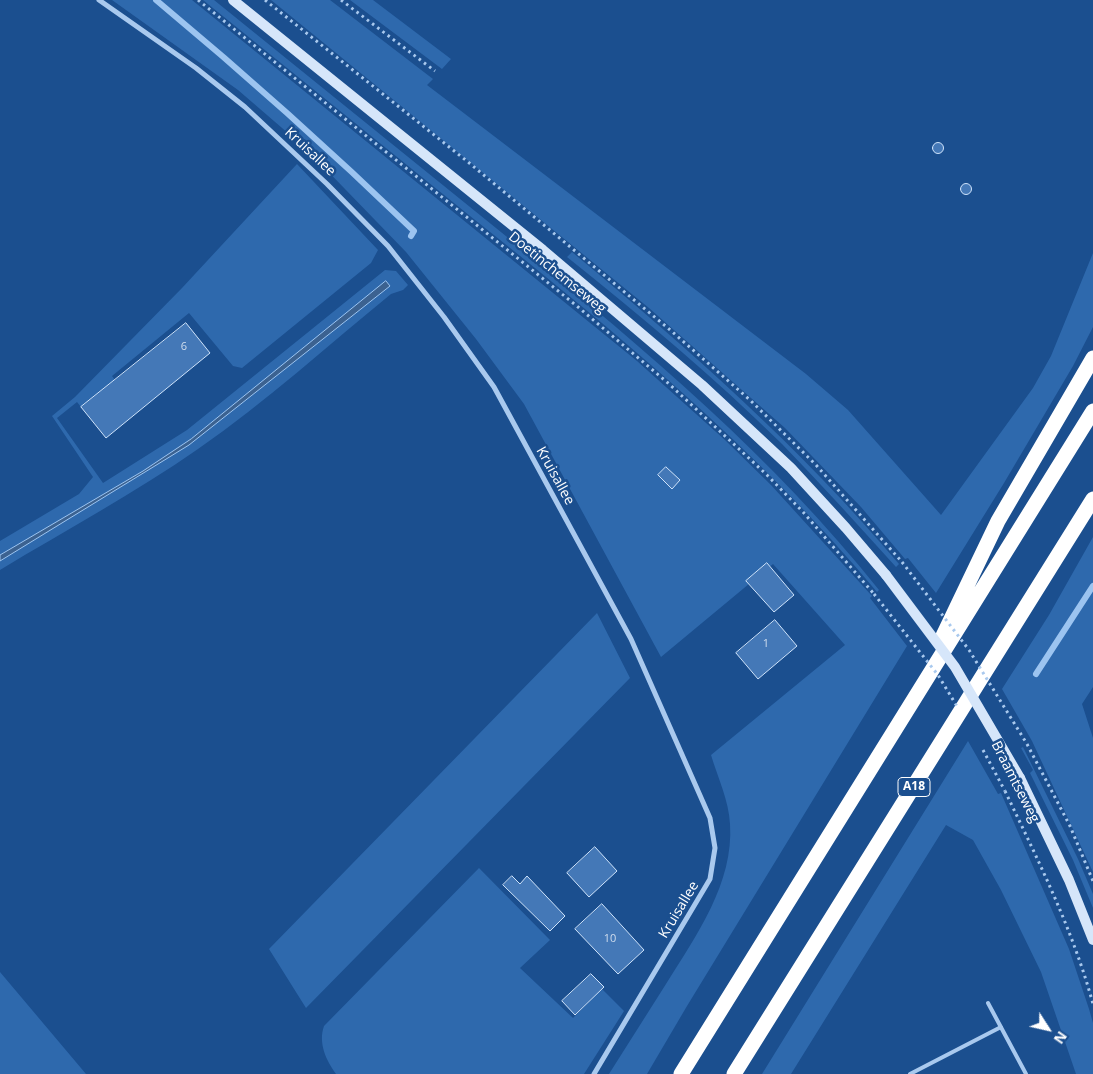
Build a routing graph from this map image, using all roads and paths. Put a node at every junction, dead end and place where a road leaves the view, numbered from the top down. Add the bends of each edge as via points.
1 (99, 0) edge
2 (198, 0) edge
3 (233, 0) edge
4 (340, 0) edge
5 (435, 71) dead end
6 (1093, 358) edge
7 (1093, 411) edge
8 (1093, 499) edge
9 (902, 562) dead end
10 (886, 575) joint
11 (908, 709) junction
12 (962, 714) dead end
13 (982, 748) dead end
14 (1093, 881) edge
15 (1093, 940) edge
16 (988, 1003) dead end
17 (1093, 1004) edge
18 (1001, 1027) junction
19 (594, 1074) edge
20 (681, 1074) edge
21 (734, 1074) edge
22 (910, 1074) edge
23 (1026, 1074) edge

1 - 19 street, Kruisallee via 245,107 328,184 388,246 494,387 631,639 710,818 715,848 710,879
2 - 12 path, Doetinchemseweg, bridge via 578,307 668,383 767,475 874,594 938,675
3 - 10 street, Doetinchemseweg via 550,256 702,385 791,468
4 - 5 path
6 - 11 highway via 998,521
7 - 11 highway
8 - 21 highway, A18
9 - 14 path, Braamtseweg, bridge via 969,650 1027,744 1070,826
10 - 15 street, Braamtseweg, bridge via 955,667 1020,778 1069,880
11 - 20 highway
13 - 17 path, Braamtseweg, bridge via 1051,890
16 - 18 lane
18 - 22 lane
18 - 23 lane

